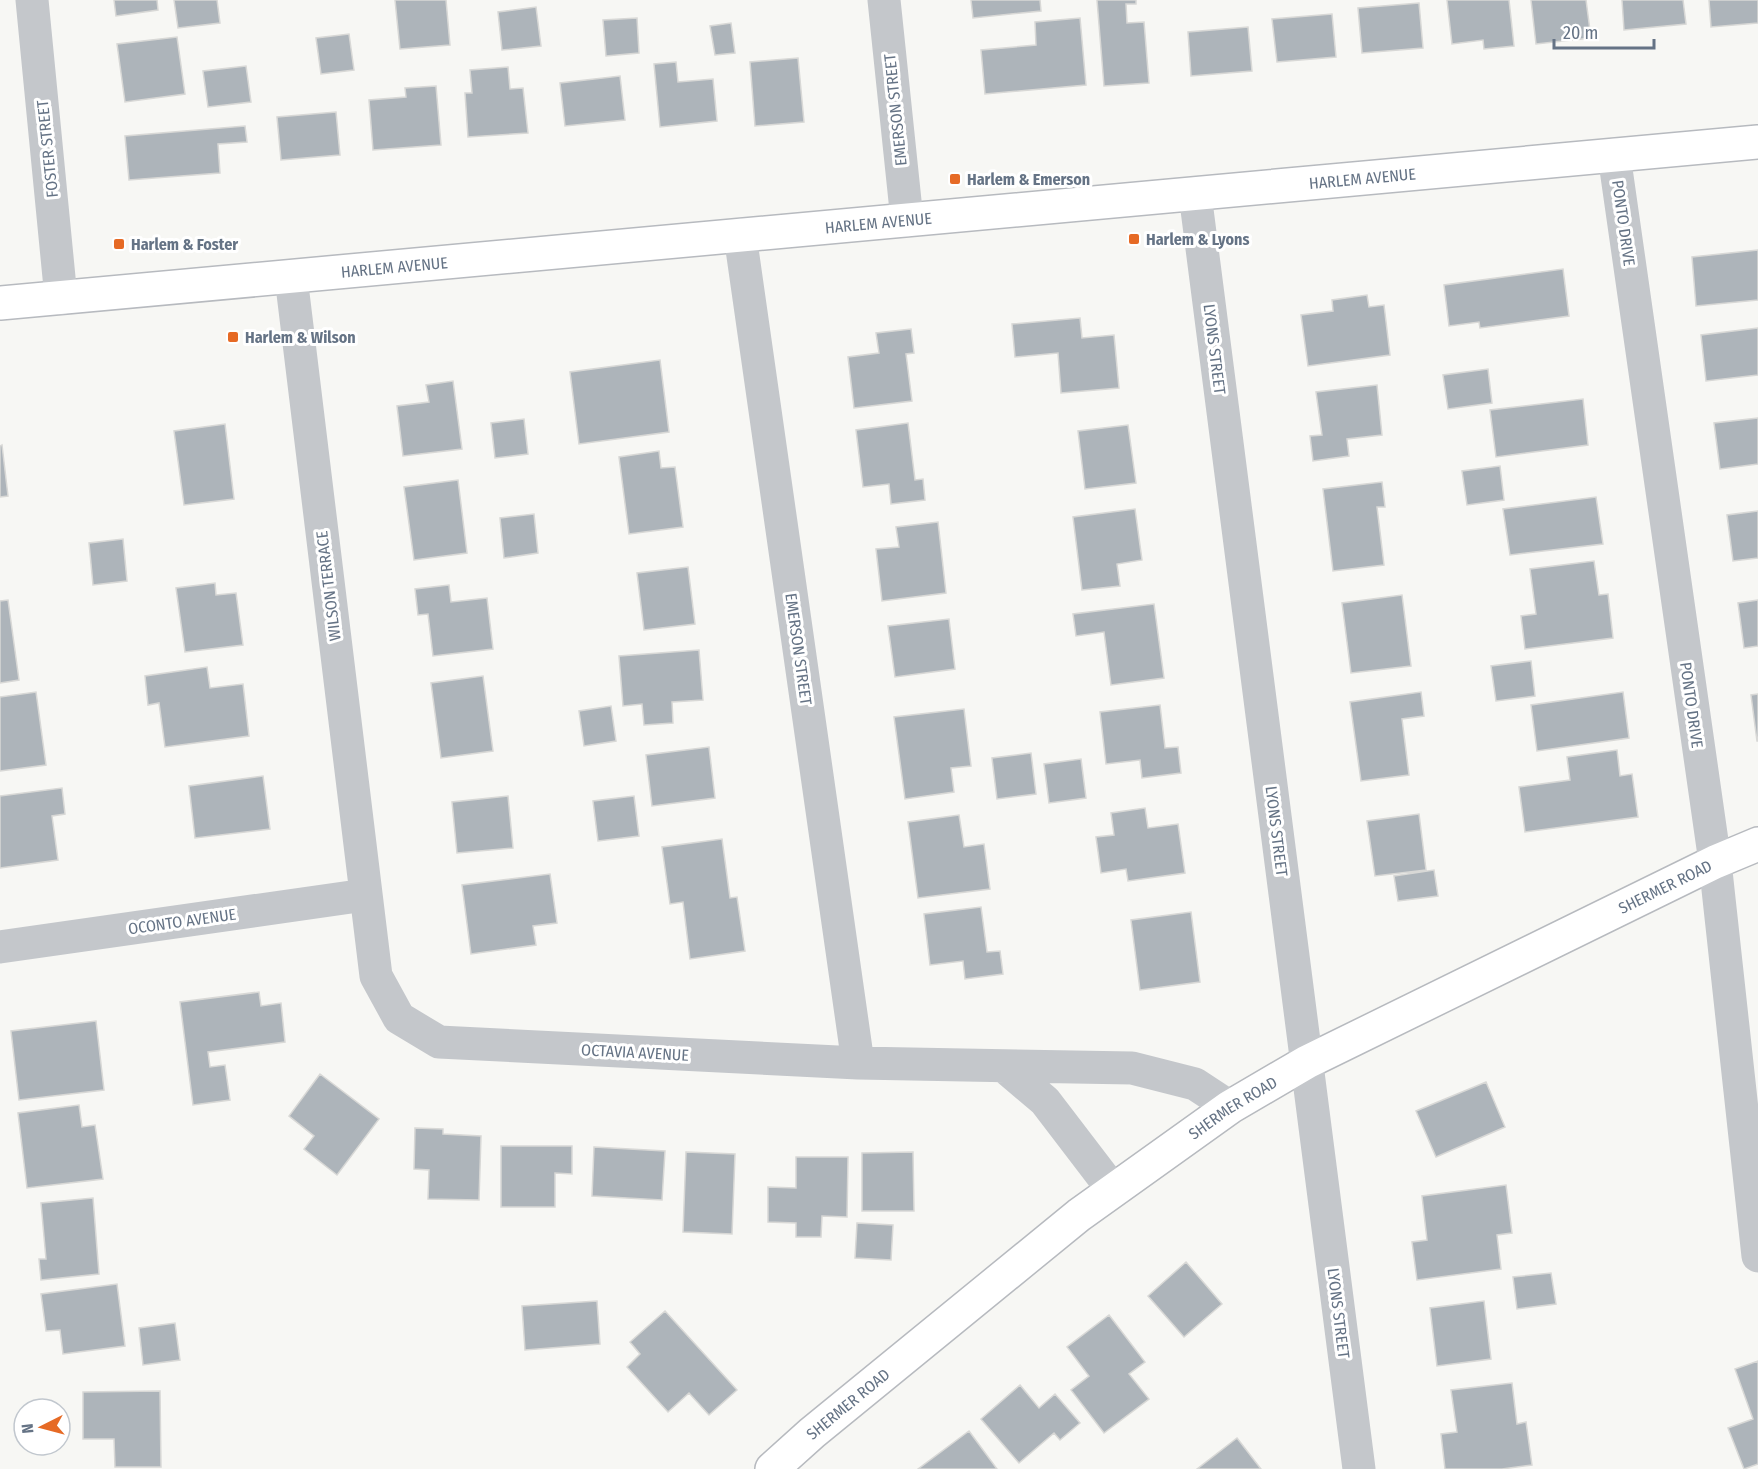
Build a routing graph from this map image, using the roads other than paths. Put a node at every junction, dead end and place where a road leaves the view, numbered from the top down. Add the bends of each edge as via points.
1 (32, 0) edge
2 (884, 0) edge
3 (1758, 142) edge
4 (1614, 155) junction
5 (1195, 194) junction
6 (907, 220) junction
7 (740, 235) junction
8 (291, 277) junction
9 (62, 298) junction
10 (0, 303) edge
11 (1758, 844) edge
12 (1715, 862) junction
13 (365, 895) junction
14 (0, 947) edge
15 (1307, 1062) junction
16 (858, 1063) junction
17 (1006, 1068) junction
18 (1230, 1107) junction
19 (1113, 1190) junction
20 (1758, 1256) edge
21 (771, 1469) edge
22 (1359, 1469) edge

1 - 9 street, FOSTER STREET
2 - 6 street, EMERSON STREET
3 - 4 main road, HARLEM AVENUE
4 - 5 main road, HARLEM AVENUE
4 - 12 street, PONTO DRIVE
5 - 6 main road, HARLEM AVENUE
5 - 15 street, LYONS STREET
6 - 7 main road, HARLEM AVENUE
7 - 8 main road, HARLEM AVENUE
7 - 16 street, EMERSON STREET
8 - 9 main road, HARLEM AVENUE
8 - 13 street, WILSON TERRACE
9 - 10 main road, HARLEM AVENUE
11 - 12 main road, SHERMER ROAD
12 - 15 main road, SHERMER ROAD
12 - 20 street, PONTO DRIVE
13 - 14 street, OCONTO AVENUE
13 - 16 street, OCTAVIA AVENUE via 376,976 399,1018 439,1042
15 - 18 main road, SHERMER ROAD
15 - 22 street, LYONS STREET
16 - 17 street, OCTAVIA AVENUE
17 - 18 street, OCTAVIA AVENUE via 1132,1068 1195,1084
17 - 19 street via 1045,1101
18 - 19 main road, SHERMER ROAD
19 - 21 main road, SHERMER ROAD

